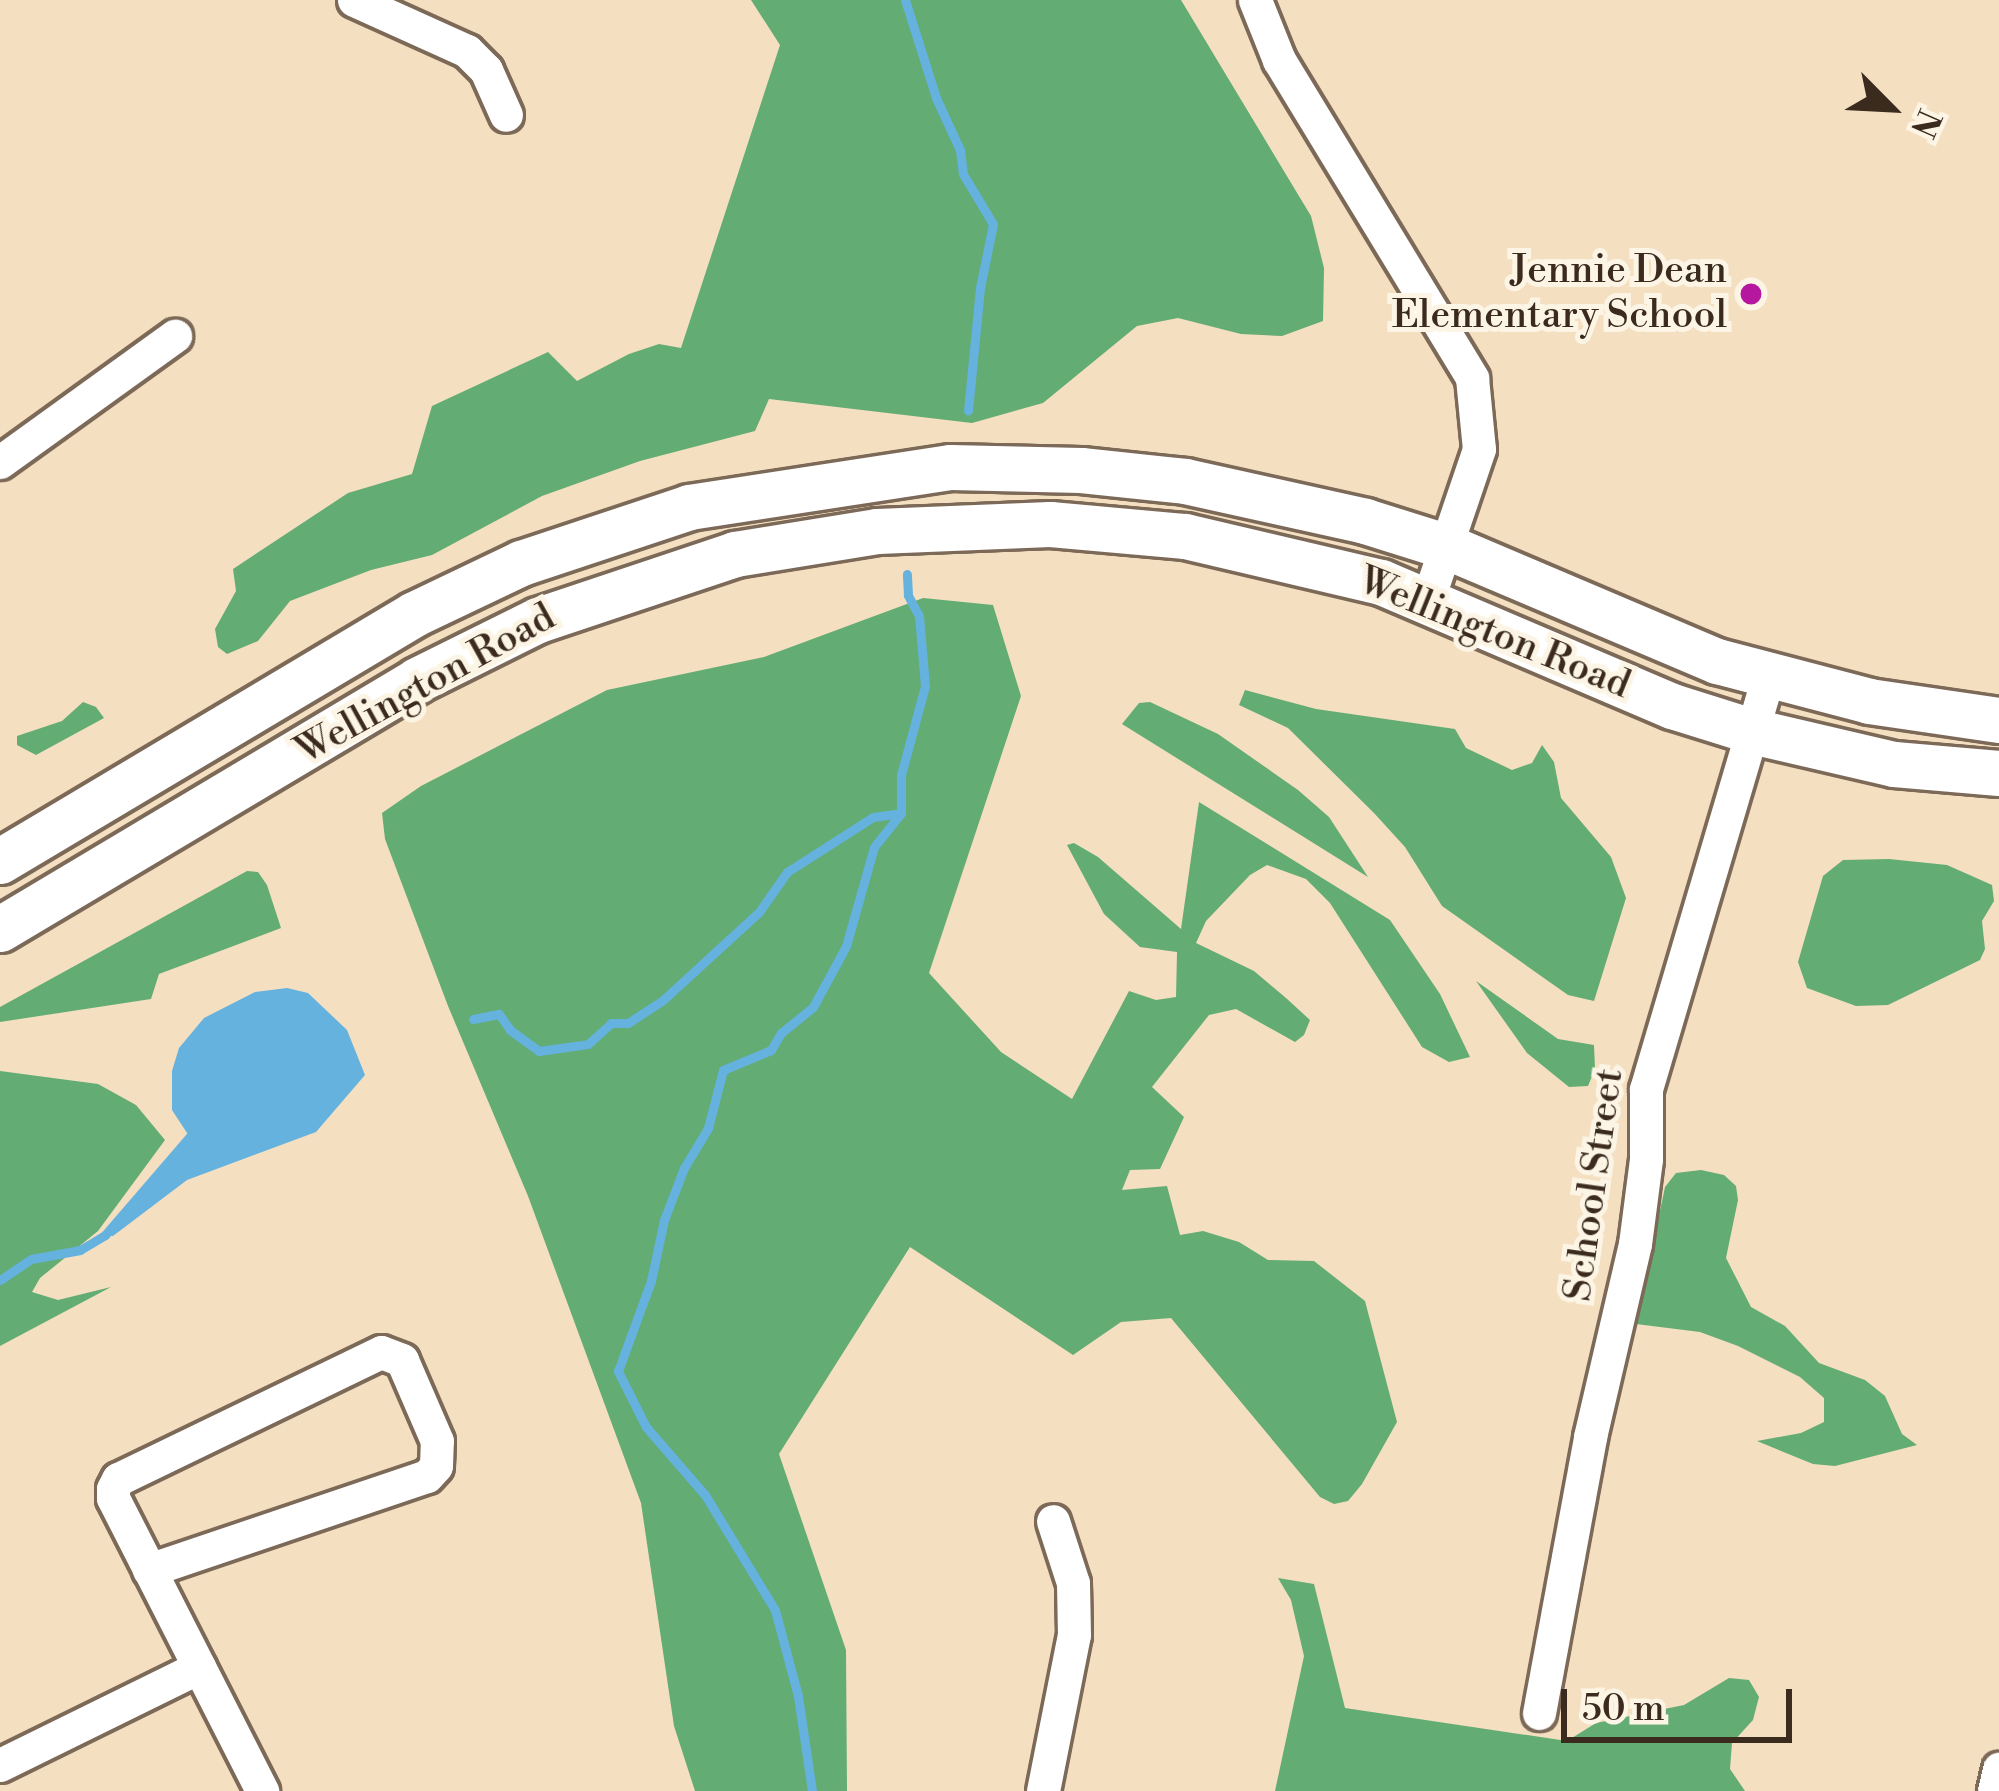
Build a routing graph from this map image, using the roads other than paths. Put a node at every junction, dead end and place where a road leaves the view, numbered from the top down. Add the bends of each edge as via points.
1 (354, 0) edge
2 (1255, 0) edge
3 (506, 115) dead end
4 (176, 336) dead end
5 (0, 462) edge
6 (1448, 547) junction
7 (1428, 599) junction
8 (1768, 677) junction
9 (1999, 720) edge
10 (1752, 731) junction
11 (1999, 773) edge
12 (0, 861) edge
13 (0, 929) edge
14 (1053, 1521) dead end
15 (149, 1570) junction
16 (199, 1666) junction
17 (1539, 1713) dead end
18 (0, 1765) edge
19 (1999, 1769) edge
20 (262, 1791) edge
21 (1043, 1791) edge
22 (1994, 1791) edge

1 - 3 street via 467,51 487,70
2 - 6 street via 1280,60 1472,378 1479,449
4 - 5 street
6 - 7 street
6 - 8 main road, Wellington Road
6 - 12 main road, Wellington Road via 1185,481 1044,468 931,469 689,506 521,563 414,614
7 - 10 main road, Wellington Road via 1672,706
7 - 13 main road, Wellington Road via 1185,536 1050,524 878,531 735,554 538,620 417,680
8 - 9 main road, Wellington Road
8 - 10 street, School Street
10 - 11 main road, Wellington Road via 1894,764
10 - 17 street, School Street via 1646,1089 1635,1244
14 - 21 street via 1075,1612
15 - 15 street via 427,1476 440,1452 402,1360 380,1352 118,1479 113,1498
15 - 16 street
16 - 18 street
16 - 20 street
19 - 22 street

